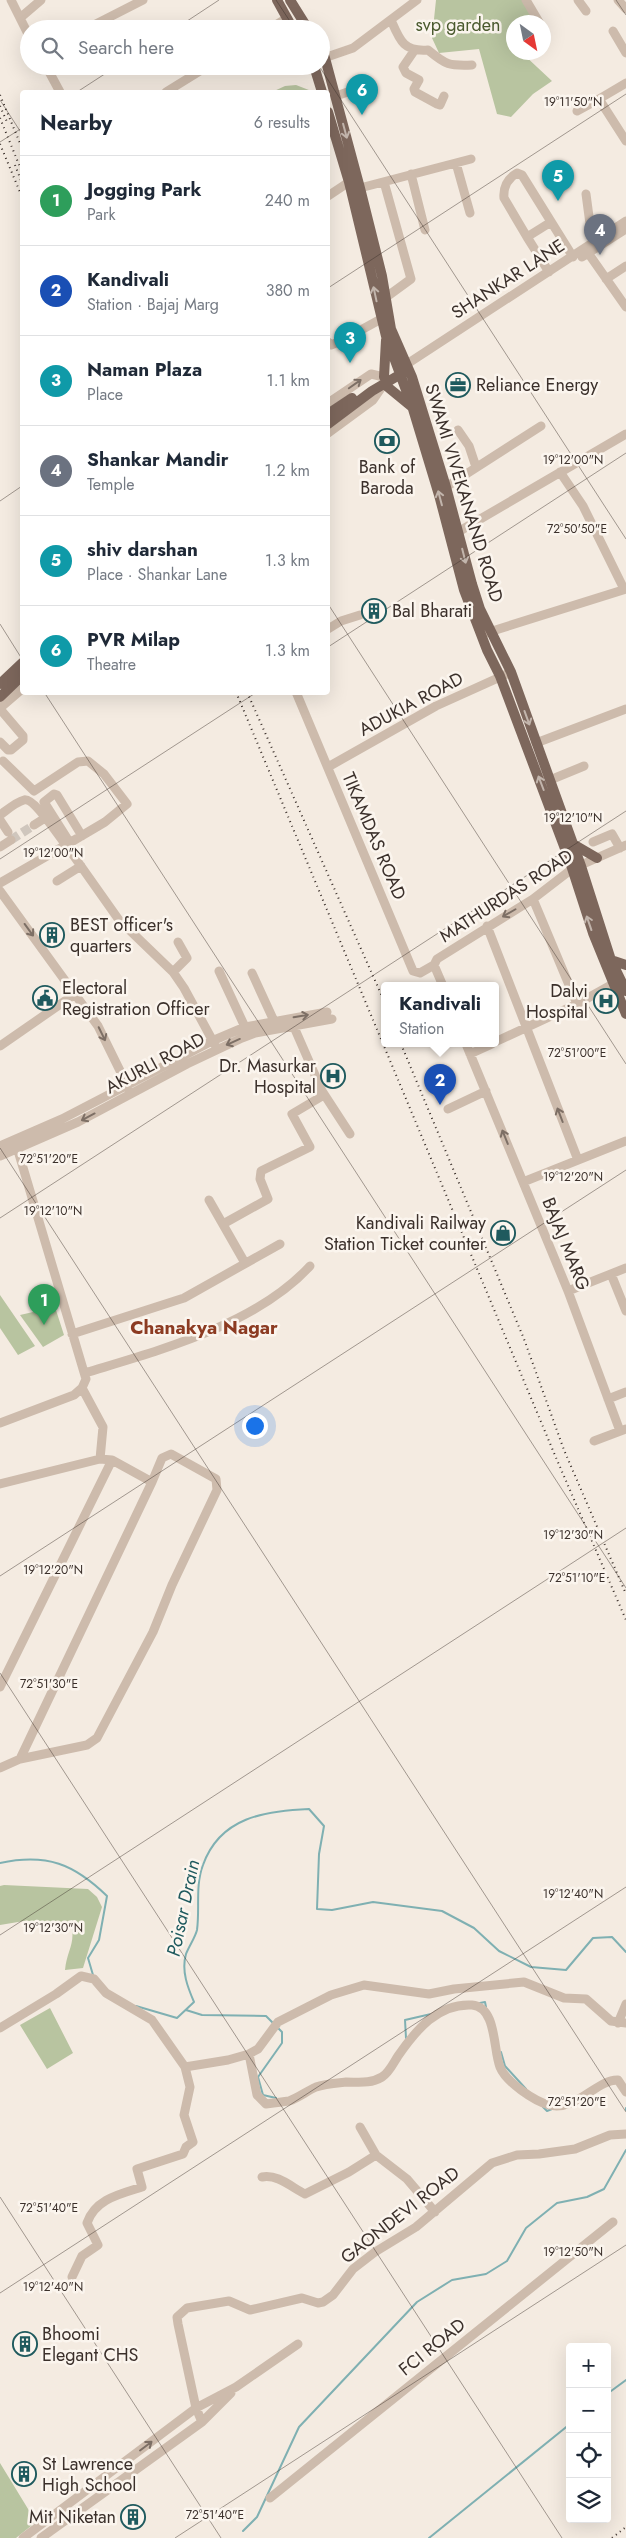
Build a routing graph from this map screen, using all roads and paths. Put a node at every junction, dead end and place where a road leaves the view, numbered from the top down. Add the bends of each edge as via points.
1 (11, 0) edge
2 (40, 0) edge
3 (143, 0) edge
4 (278, 0) edge
5 (290, 0) edge
6 (417, 0) edge
7 (526, 0) edge
8 (578, 0) edge
9 (618, 0) edge
10 (626, 9) edge
11 (586, 11) dead end
12 (536, 15) edge
13 (20, 18) joint
14 (287, 18) joint
15 (104, 20) edge
16 (284, 20) edge
17 (302, 20) edge
18 (391, 20) junction
19 (613, 31) dead end
20 (414, 51) junction
21 (626, 53) edge
22 (330, 54) edge
23 (472, 65) dead end
24 (51, 75) edge
25 (194, 75) edge
26 (317, 75) edge
27 (329, 75) edge
28 (626, 83) edge
29 (371, 84) dead end
30 (59, 90) edge
31 (171, 90) edge
32 (321, 90) edge
33 (336, 96) junction
34 (444, 96) dead end
35 (599, 98) junction
36 (577, 111) dead end
37 (330, 119) edge
38 (626, 141) edge
39 (471, 159) dead end
40 (456, 162) junction
41 (411, 174) junction
42 (349, 182) junction
43 (384, 182) junction
44 (360, 188) junction
45 (586, 194) dead end
46 (330, 195) edge
47 (470, 213) dead end
48 (626, 221) edge
49 (552, 222) junction
50 (626, 229) edge
51 (425, 230) dead end
52 (527, 237) junction
53 (601, 237) junction
54 (587, 251) junction
55 (573, 257) junction
56 (626, 266) edge
57 (549, 272) junction
58 (606, 278) junction
59 (385, 298) junction
60 (626, 307) edge
61 (381, 319) junction
62 (386, 336) junction
63 (330, 344) edge
64 (404, 369) junction
65 (384, 380) junction
66 (371, 389) junction
67 (330, 402) edge
68 (413, 409) junction
69 (330, 413) edge
70 (330, 422) edge
71 (540, 426) dead end
72 (458, 430) dead end
73 (330, 432) edge
74 (626, 434) edge
75 (476, 467) junction
76 (560, 472) junction
77 (446, 486) junction
78 (458, 532) junction
79 (625, 589) edge
80 (360, 614) dead end
81 (330, 628) edge
82 (487, 633) junction
83 (20, 665) edge
84 (511, 672) junction
85 (500, 676) junction
86 (20, 678) edge
87 (0, 684) edge
88 (20, 691) edge
89 (297, 695) edge
90 (0, 697) edge
91 (0, 708) edge
92 (626, 709) edge
93 (0, 742) edge
94 (536, 743) junction
95 (3, 761) dead end
96 (584, 766) dead end
97 (328, 767) junction
98 (550, 780) junction
99 (0, 815) edge
100 (46, 818) junction
101 (0, 820) edge
102 (74, 822) junction
103 (34, 825) tunnel mouth
104 (61, 829) junction
105 (82, 836) junction
106 (593, 842) dead end
107 (68, 844) junction
108 (573, 844) junction
109 (0, 847) edge
110 (624, 848) edge
111 (598, 858) junction
112 (81, 866) junction
113 (575, 871) junction
114 (56, 881) dead end
115 (0, 883) edge
116 (0, 891) edge
117 (533, 899) junction
118 (487, 926) junction
119 (178, 942) dead end
120 (611, 960) junction
121 (434, 965) junction
122 (626, 965) edge
123 (219, 971) dead end
124 (173, 972) junction
125 (252, 973) dead end
126 (441, 982) edge
127 (622, 986) edge
128 (75, 994) junction
129 (577, 1004) junction
130 (626, 1014) edge
131 (274, 1021) junction
132 (245, 1027) junction
133 (294, 1027) junction
134 (527, 1028) junction
135 (499, 1041) edge
136 (215, 1045) junction
137 (0, 1046) edge
138 (467, 1047) edge
139 (485, 1047) edge
140 (470, 1054) junction
141 (129, 1090) junction
142 (322, 1092) junction
143 (486, 1092) junction
144 (448, 1108) dead end
145 (350, 1134) dead end
146 (626, 1141) edge
147 (16, 1144) junction
148 (0, 1146) edge
149 (0, 1156) edge
150 (578, 1160) junction
151 (523, 1182) junction
152 (209, 1200) dead end
153 (223, 1224) junction
154 (280, 1244) dead end
155 (245, 1263) junction
156 (310, 1266) dead end
157 (626, 1268) edge
158 (611, 1274) junction
159 (568, 1291) junction
160 (626, 1311) edge
161 (72, 1334) junction
162 (85, 1373) junction
163 (82, 1388) junction
164 (626, 1392) edge
165 (608, 1399) junction
166 (0, 1423) edge
167 (623, 1430) edge
168 (594, 1441) dead end
169 (100, 1459) junction
170 (112, 1460) junction
171 (152, 1482) junction
172 (0, 1484) edge
173 (0, 1687) edge
174 (20, 1759) junction
175 (0, 1768) edge
176 (626, 2004) edge
177 (622, 2023) edge
178 (0, 2028) edge
179 (248, 2054) junction
180 (185, 2067) junction
181 (626, 2092) edge
182 (360, 2127) dead end
183 (626, 2134) edge
184 (376, 2155) junction
185 (262, 2177) dead end
186 (435, 2212) junction
187 (614, 2222) dead end
188 (72, 2277) dead end
189 (298, 2344) dead end
190 (236, 2387) junction
191 (196, 2408) junction
192 (202, 2422) junction
193 (270, 2498) dead end
194 (53, 2515) junction
195 (59, 2525) junction
196 (23, 2538) edge
197 (41, 2538) edge

1 - 13 street
2 - 13 street
3 - 15 street
4 - 14 main road
5 - 17 main road
6 - 18 street
7 - 12 street
8 - 11 street
9 - 10 street
14 - 16 street
18 - 20 street via 402,41
18 - 22 street via 353,48
19 - 21 street
20 - 23 street via 428,50 451,66
20 - 34 street via 403,67 406,73 419,80 415,92 437,104
24 - 30 street
25 - 31 street
26 - 32 main road
27 - 33 main road, SWAMI VIVEKANAND ROAD
28 - 35 street
29 - 33 street
33 -> 44 main road, SWAMI VIVEKANAND ROAD
35 - 36 street
35 - 38 street
37 - 42 main road, SWAMI VIVEKANAND ROAD
39 - 40 street
40 - 41 street
40 - 47 street
41 - 43 street
41 - 51 street
42 - 46 street
61 -> 42 main road, SWAMI VIVEKANAND ROAD
43 - 44 street
43 - 59 street via 411,279
44 - 59 main road, SWAMI VIVEKANAND ROAD
45 - 53 street via 590,224
48 - 53 street, SHANKAR LANE
49 - 52 street
49 - 52 street via 522,175 512,176 503,191 504,198
49 - 55 street
50 - 54 street, SHANKAR LANE
52 - 57 street
53 - 54 street, SHANKAR LANE
54 - 55 street, SHANKAR LANE
54 - 58 street
54 - 64 street, SHANKAR LANE
55 - 57 street, SHANKAR LANE
56 - 58 street
57 - 64 street, SHANKAR LANE
58 - 60 street
59 - 64 main road, SWAMI VIVEKANAND ROAD
61 - 62 main road, SWAMI VIVEKANAND ROAD
61 - 63 street via 342,342
62 - 64 main road, SWAMI VIVEKANAND ROAD
62 - 65 main road
64 - 65 main road
64 - 68 main road, SWAMI VIVEKANAND ROAD
64 - 77 main road, SWAMI VIVEKANAND ROAD
65 - 66 main road
67 -> 65 street via 371,374
65 - 68 main road
65 - 73 street via 373,400
66 - 69 main road
66 - 70 main road
82 -> 68 main road, SWAMI VIVEKANAND ROAD via 464,590
71 - 75 street
72 - 75 street via 469,446
74 - 76 street
75 - 77 street
76 - 78 street
76 - 79 street via 583,506
77 - 78 main road, SWAMI VIVEKANAND ROAD
78 -> 82 main road, SWAMI VIVEKANAND ROAD
79 - 82 street
80 - 81 street
82 - 84 main road, SWAMI VIVEKANAND ROAD
82 - 85 main road, SWAMI VIVEKANAND ROAD via 487,650
83 - 87 main road
84 - 85 street, ADUKIA ROAD
84 -> 94 main road, SWAMI VIVEKANAND ROAD
85 - 97 street, ADUKIA ROAD via 436,706
113 -> 85 main road, SWAMI VIVEKANAND ROAD
86 - 90 main road
88 - 91 street
89 - 97 street, TIKAMDAS ROAD
91 - 93 street via 23,736 23,740 11,750
92 - 94 street
94 - 98 main road, SWAMI VIVEKANAND ROAD
95 - 105 street via 34,791 78,762 88,761 104,774 127,804
96 - 98 street
97 - 121 street, TIKAMDAS ROAD via 413,971 420,972
98 - 108 main road, SWAMI VIVEKANAND ROAD
99 - 100 street via 29,800
100 - 103 street
100 - 107 street
101 - 109 street via 10,837
102 - 104 street
102 - 104 street via 54,794 44,802
102 - 105 street
104 - 107 street
105 - 107 street
106 - 110 street via 612,834
107 - 112 street
107 - 115 street
108 - 111 main road
108 - 113 main road, SWAMI VIVEKANAND ROAD
110 - 111 street, MATHURDAS ROAD
110 - 113 street
111 - 113 street, MATHURDAS ROAD
112 - 114 street
112 - 124 street via 119,920
113 - 117 street, MATHURDAS ROAD
113 - 120 main road, SWAMI VIVEKANAND ROAD
127 -> 113 main road, SWAMI VIVEKANAND ROAD via 592,933
116 -> 128 street
117 -> 118 street, MATHURDAS ROAD
117 - 129 street
118 - 121 street, MATHURDAS ROAD via 437,959
118 - 134 street
119 - 124 street via 187,958
120 - 122 main road
120 - 127 main road, SWAMI VIVEKANAND ROAD
121 - 126 street
123 - 132 street
124 - 136 street
125 - 131 street
127 - 129 street
127 - 130 main road, SWAMI VIVEKANAND ROAD
128 - 137 street
128 -> 141 street via 98,1026
129 - 134 street
131 - 132 street, AKURLI ROAD
131 -> 133 street, AKURLI ROAD via 329,1016
132 - 136 street, AKURLI ROAD
133 -> 136 street, AKURLI ROAD via 255,1033
133 - 142 street
134 - 135 street
150 -> 134 street
136 - 141 street, AKURLI ROAD
138 - 140 street, BAJAJ MARG
139 - 140 street
140 - 143 street, BAJAJ MARG
141 - 147 street, AKURLI ROAD via 78,1122
142 - 145 street
142 - 153 street via 319,1098 292,1114 310,1147 262,1171 260,1179 268,1199
143 - 144 street
151 -> 143 street, BAJAJ MARG
146 - 150 street
147 - 148 street, AKURLI ROAD
147 - 149 street, AKURLI ROAD
147 - 161 street
150 - 151 street
151 - 159 street, BAJAJ MARG
152 - 153 street
153 - 155 street
154 - 155 street
155 - 161 street via 184,1298
156 - 162 street via 294,1284 210,1331
157 - 158 street
158 - 159 street
158 - 160 street
159 - 165 street, BAJAJ MARG
161 - 162 street
162 - 163 street
163 - 166 street via 74,1395
163 - 169 street via 103,1427
164 - 165 street
165 - 167 street, BAJAJ MARG
167 - 168 street
169 - 170 street
169 - 172 street
170 - 171 street
170 - 173 street
171 - 174 street
171 - 174 street via 162,1458 171,1454 216,1480 217,1490 172,1585 154,1632 97,1738 87,1745
174 - 175 street
176 - 177 street
177 - 179 street via 603,2015 586,1999 564,1998 519,1982 429,1994 364,1985 331,1995 276,2026 258,2048
178 - 180 street via 81,1976 94,1979 106,1993 152,2020
179 - 180 street
179 - 181 street via 257,2095 266,2104 290,2100 317,2086 368,2083 384,2076 433,2014 474,2005 490,2021 499,2066 506,2078 529,2096 551,2106 567,2103 583,2098 612,2080 618,2080
180 - 188 street via 190,2087 184,2115 193,2142 183,2154 137,2169 142,2187 113,2196 89,2216 87,2223 98,2245 82,2256
182 - 184 street
183 - 186 street, GAONDEVI ROAD via 610,2135 575,2149 503,2157 482,2170
184 - 185 street via 305,2194 270,2175
184 - 186 street via 407,2179
186 - 191 street, GAONDEVI ROAD via 416,2228 366,2258 323,2302 302,2298 250,2310 229,2300 183,2311 177,2318
187 - 193 street, FCI ROAD
189 - 190 street
190 - 191 street
190 - 192 street
191 - 192 street
194 -> 191 street
192 - 195 street
194 - 195 street
194 - 196 street
195 - 197 street

